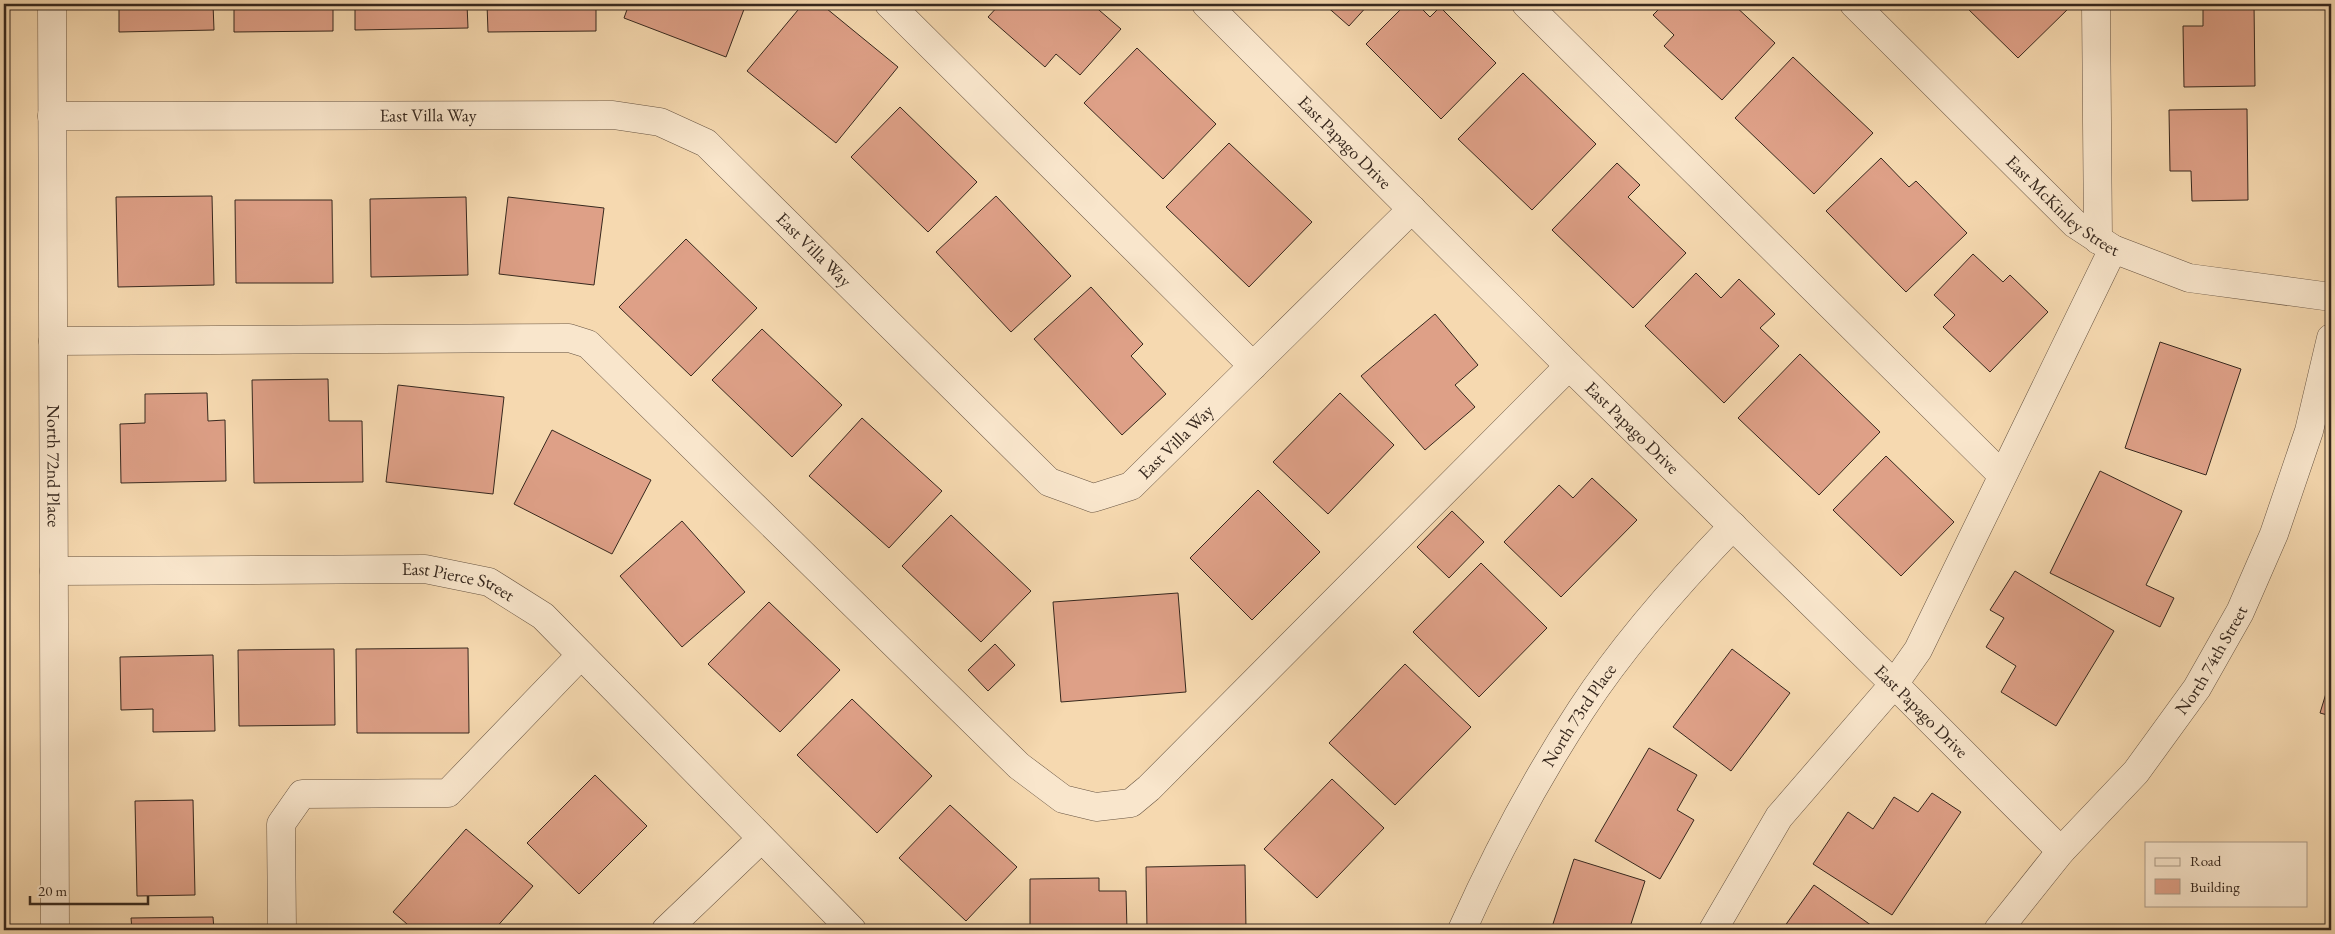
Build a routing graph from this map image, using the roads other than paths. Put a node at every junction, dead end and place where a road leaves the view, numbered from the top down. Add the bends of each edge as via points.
1 (52, 4) edge
2 (889, 4) edge
3 (1206, 4) edge
4 (1526, 4) edge
5 (1854, 4) edge
6 (2096, 4) edge
7 (52, 116) junction
8 (1412, 209) junction
9 (2106, 245) junction
10 (2331, 297) edge
11 (2331, 338) edge
12 (53, 341) junction
13 (1253, 366) junction
14 (1569, 366) junction
15 (2002, 475) junction
16 (1734, 526) junction
17 (54, 571) junction
18 (581, 656) junction
19 (1894, 684) junction
20 (761, 838) junction
21 (2060, 852) junction
22 (55, 930) edge
23 (282, 930) edge
24 (666, 930) edge
25 (852, 930) edge
26 (1462, 930) edge
27 (1713, 930) edge
28 (1998, 930) edge

1 - 7 street, North 72nd Place
2 - 13 street
3 - 8 street, East Papago Drive
4 - 15 street
5 - 9 street, East McKinley Street via 2075,224
6 - 9 street
7 - 12 street, North 72nd Place
7 - 13 street, East Villa Way via 613,115 660,122 706,143 1049,482 1093,498 1131,486
8 - 13 street, East Villa Way
8 - 14 street, East Papago Drive
9 - 10 street, East McKinley Street via 2189,278
9 - 15 street
11 - 21 street, North 74th Street via 2309,431 2274,534 2240,612 2197,688 2136,772
12 - 14 street via 569,338 588,344 1019,766 1064,799 1096,807 1131,803 1149,788
12 - 17 street, North 72nd Place
14 - 16 street, East Papago Drive
15 - 19 street via 1918,650
16 - 19 street, East Papago Drive
16 - 26 street, North 73rd Place via 1625,650 1581,709 1491,864
17 - 18 street, East Pierce Street via 425,569 489,582 543,616
17 - 22 street, North 72nd Place
18 - 20 street, East Pierce Street
18 - 23 street via 448,793 302,794 282,824
19 - 21 street, East Papago Drive
19 - 27 street via 1779,818
20 - 24 street
20 - 25 street, East Pierce Street
21 - 28 street, North 74th Street

